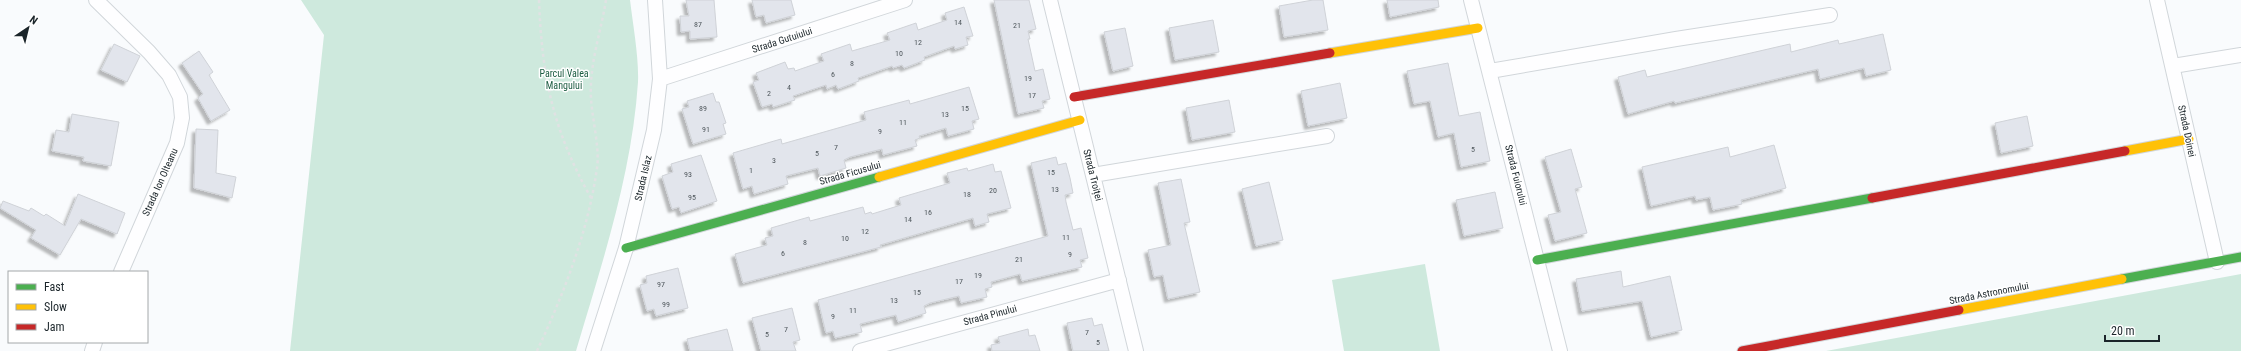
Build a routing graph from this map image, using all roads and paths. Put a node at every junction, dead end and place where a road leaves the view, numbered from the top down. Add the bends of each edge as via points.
1 (96, 0) edge
2 (539, 0) edge
3 (606, 0) edge
4 (655, 0) edge
5 (905, 0) edge
6 (1050, 0) edge
7 (1471, 0) edge
8 (2157, 0) edge
9 (1830, 15) dead end
10 (1478, 28) junction
11 (2241, 55) edge
12 (2173, 66) junction
13 (1490, 71) junction
14 (660, 80) junction
15 (1074, 97) junction
16 (1080, 120) junction
17 (1327, 136) dead end
18 (2189, 139) junction
19 (1093, 174) junction
20 (592, 198) junction
21 (626, 248) junction
22 (2241, 257) edge
23 (1537, 260) junction
24 (2216, 262) junction
25 (121, 271) edge
26 (1119, 280) junction
27 (537, 351) edge
28 (593, 351) edge
29 (860, 351) edge
30 (1136, 351) edge
31 (1560, 351) edge
32 (1742, 351) edge

1 - 25 street, Strada Ion Olteanu via 164,69 180,97 182,118 177,143
2 - 20 path via 544,74 558,126 573,165
3 - 20 path via 595,54 591,97 598,166
4 - 14 street, Strada Islaz
5 - 14 street, Strada Gutuiului
6 - 15 street, Strada Troiței
7 - 10 street, Strada Fuiorului
8 - 12 street, Strada Doinei
9 - 13 street via 1676,38
10 - 13 street, Strada Fuiorului
10 - 15 street
11 - 12 street
12 - 18 street, Strada Doinei
13 - 23 street, Strada Fuiorului
14 - 21 street, Strada Islaz via 654,130
15 - 16 street, Strada Troiței
16 - 19 street, Strada Troiței
16 - 21 street, Strada Ficusului
17 - 19 street
18 - 23 street
18 - 24 street, Strada Doinei
19 - 26 street, Strada Troiței
20 - 27 path via 580,244
21 - 28 street, Strada Islaz
22 - 24 street, Strada Astronomului
23 - 31 street, Strada Fuiorului
24 - 32 street, Strada Astronomului
26 - 29 street, Strada Pinului
26 - 30 street, Strada Troiței

